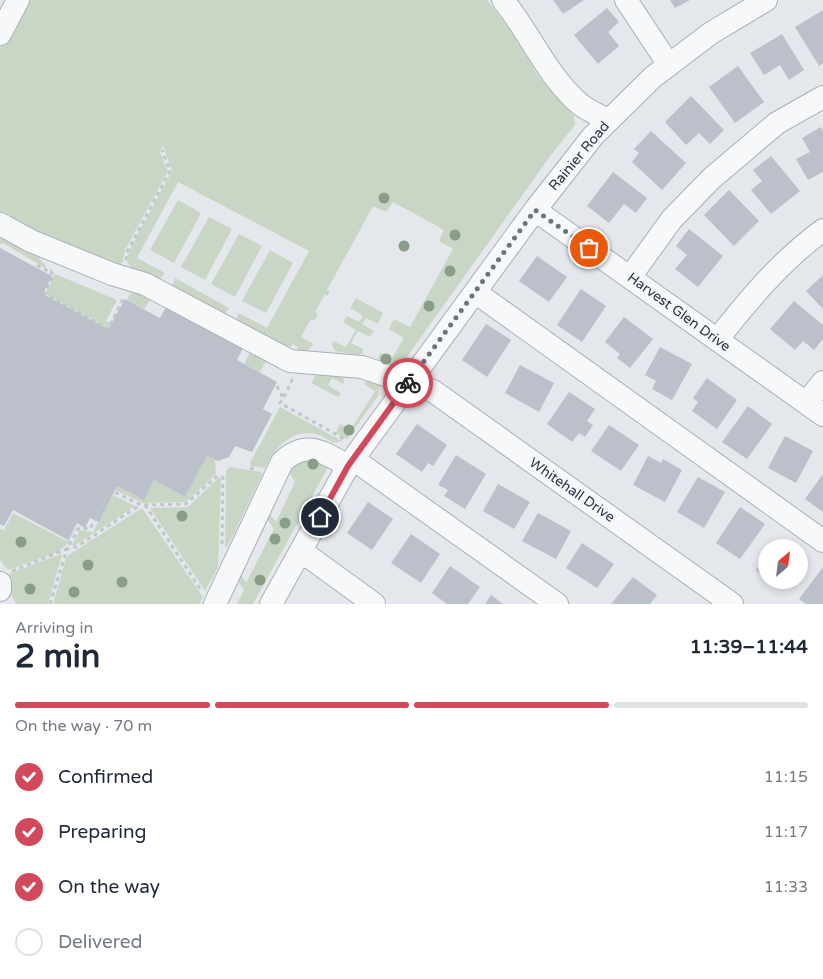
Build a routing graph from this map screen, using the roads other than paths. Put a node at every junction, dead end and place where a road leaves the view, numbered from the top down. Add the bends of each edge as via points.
1 (18, 0) edge
2 (503, 0) edge
3 (626, 0) edge
4 (758, 2) edge
5 (0, 34) edge
6 (669, 65) junction
7 (823, 97) edge
8 (608, 120) junction
9 (535, 210) junction
10 (0, 224) edge
11 (823, 230) edge
12 (630, 277) junction
13 (475, 292) junction
14 (718, 340) junction
15 (408, 382) junction
16 (823, 382) edge
17 (814, 409) edge
18 (351, 462) junction
19 (823, 540) edge
20 (301, 551) junction
21 (211, 601) edge
22 (271, 604) edge
23 (374, 604) edge
24 (557, 604) edge
25 (732, 604) edge

1 - 5 street
2 - 8 street via 570,95
3 - 6 street
4 - 6 street, Rainier Road
6 - 8 street, Rainier Road
7 - 12 street via 777,123 712,178 672,219
8 - 9 street, Rainier Road
9 - 12 street, Harvest Glen Drive
9 - 13 street, Rainier Road
10 - 15 street, Whitehall Drive via 31,241 144,284 290,361 362,367
11 - 14 street via 757,288
12 - 14 street, Harvest Glen Drive
13 - 15 street, Rainier Road
13 - 19 street
14 - 17 street, Harvest Glen Drive
15 - 18 street, Rainier Road
15 - 25 street, Whitehall Drive via 433,391
16 - 17 street
18 - 20 street, Rainier Road
18 - 21 street via 306,448 292,452 282,462
18 - 24 street
20 - 22 street, Rainier Road
20 - 23 street

